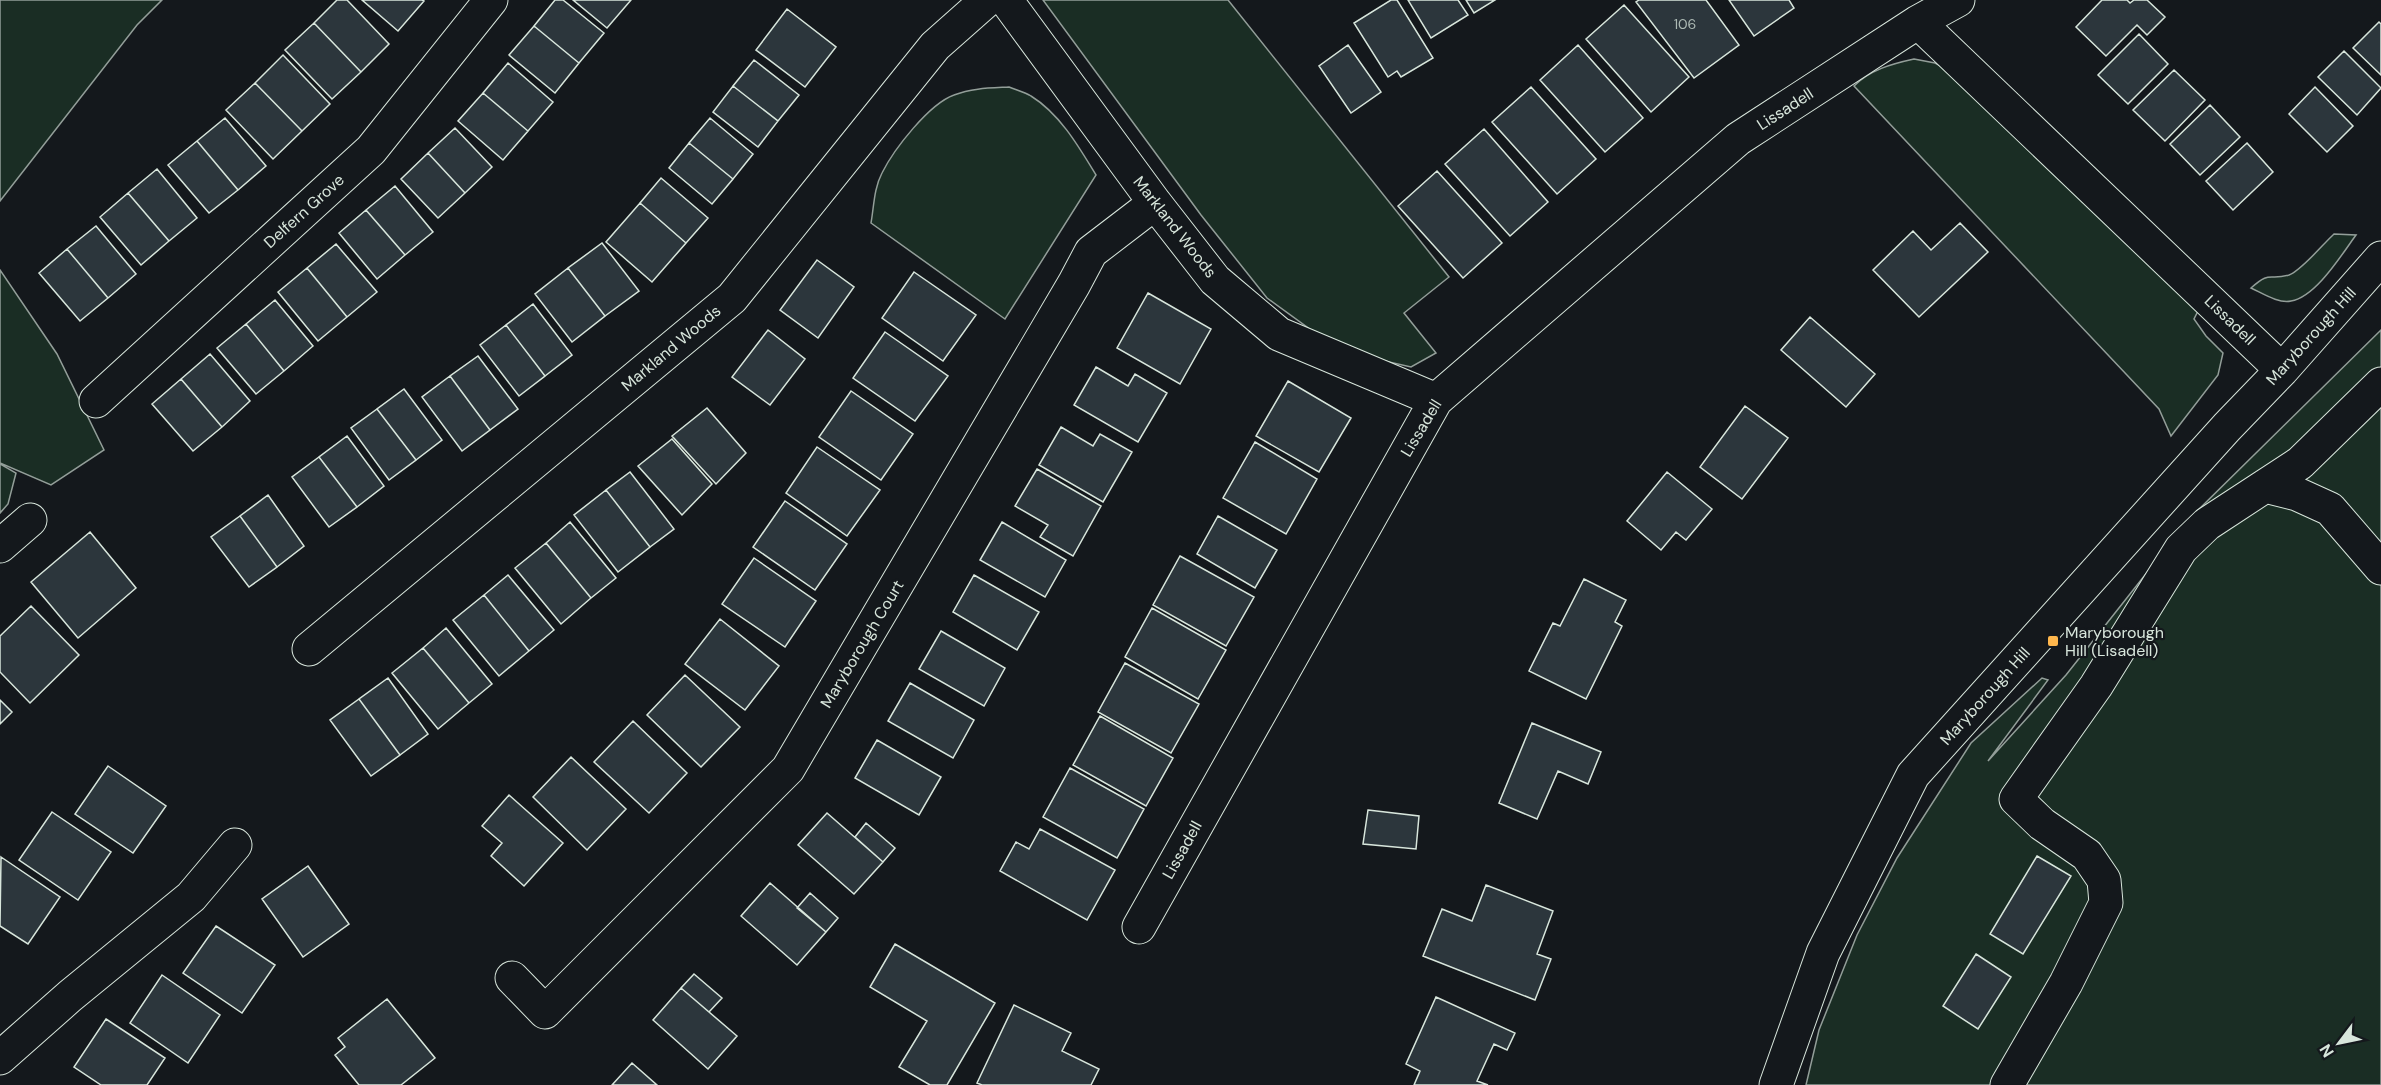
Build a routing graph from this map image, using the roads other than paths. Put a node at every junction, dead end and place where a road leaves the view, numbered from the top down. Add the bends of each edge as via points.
1 (491, 0) edge
2 (987, 0) edge
3 (1006, 0) edge
4 (1958, 0) edge
5 (1918, 21) junction
6 (1155, 202) junction
7 (2381, 258) edge
8 (2282, 370) junction
9 (2381, 384) edge
10 (1436, 400) junction
11 (96, 401) dead end
12 (2265, 486) junction
13 (30, 520) dead end
14 (2370, 534) edge
15 (0, 546) edge
16 (2381, 568) edge
17 (309, 649) dead end
18 (235, 845) dead end
19 (1139, 927) dead end
20 (512, 978) dead end
21 (0, 1058) edge
22 (1776, 1085) edge
23 (2007, 1085) edge

1 - 11 street, Delfern Grove via 371,150
2 - 17 street, Markland Woods via 935,46 732,298
3 - 6 street, Markland Woods
4 - 5 street, Lissadell
5 - 8 street, Lissadell
5 - 10 street, Lissadell via 1738,139
6 - 10 street, Markland Woods via 1215,280 1279,334
6 - 20 street, Maryborough Court via 1090,252 788,769 545,1012
7 - 8 street, Maryborough Hill
8 - 22 street, Maryborough Hill via 1913,776 1823,953
9 - 12 street via 2300,463
10 - 19 street, Lissadell
12 - 14 street via 2297,494 2330,509
12 - 23 street via 2206,524 2181,549 2096,686 2016,799 2042,824 2087,855 2104,880 2106,903 2066,983
13 - 15 street
14 - 16 street
18 - 21 street via 190,897

